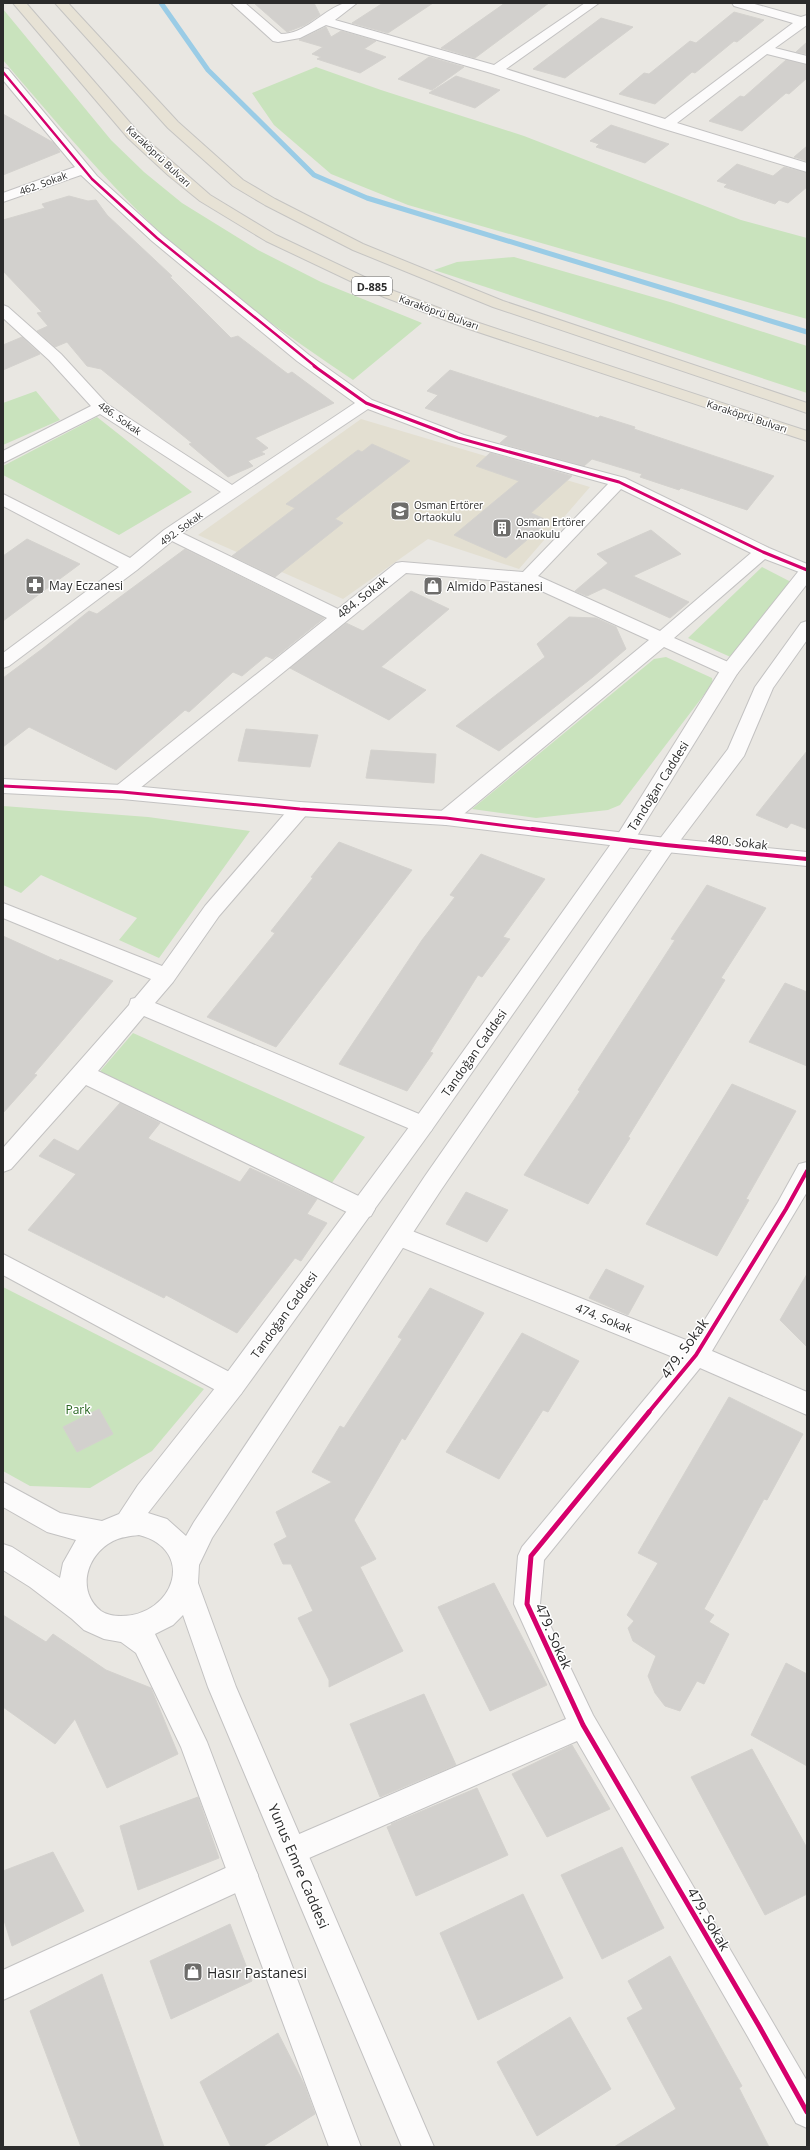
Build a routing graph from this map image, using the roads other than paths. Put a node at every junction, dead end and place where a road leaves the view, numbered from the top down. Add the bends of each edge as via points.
1 (19, 3) edge
2 (61, 3) edge
3 (237, 3) edge
4 (351, 3) edge
5 (594, 3) edge
6 (738, 3) edge
7 (325, 20) junction
8 (805, 21) edge
9 (765, 49) junction
10 (807, 60) edge
11 (496, 70) junction
12 (6, 79) edge
13 (666, 125) junction
14 (807, 168) edge
15 (83, 169) junction
16 (3, 198) edge
17 (3, 310) edge
18 (366, 403) junction
19 (101, 407) junction
20 (807, 408) edge
21 (807, 436) edge
22 (3, 458) edge
23 (619, 482) junction
24 (233, 492) junction
25 (3, 499) edge
26 (170, 534) junction
27 (763, 552) junction
28 (131, 566) junction
29 (807, 571) edge
30 (527, 578) junction
31 (338, 616) junction
32 (807, 627) edge
33 (662, 639) junction
34 (3, 662) edge
35 (730, 670) junction
36 (3, 786) edge
37 (122, 792) junction
38 (300, 809) junction
39 (446, 818) junction
40 (625, 839) junction
41 (666, 845) junction
42 (807, 859) edge
43 (3, 910) edge
44 (166, 976) junction
45 (140, 1005) junction
46 (83, 1074) junction
47 (423, 1125) junction
48 (3, 1163) edge
49 (807, 1171) edge
50 (363, 1208) junction
51 (399, 1236) junction
52 (3, 1264) edge
53 (696, 1355) junction
54 (232, 1386) junction
55 (807, 1404) edge
56 (3, 1494) edge
57 (126, 1524) junction
58 (100, 1532) junction
59 (3, 1556) edge
60 (186, 1574) junction
61 (80, 1609) junction
62 (127, 1630) junction
63 (583, 1725) junction
64 (293, 1851) junction
65 (242, 1875) junction
66 (3, 1986) edge
67 (807, 2112) edge
68 (345, 2147) edge
69 (418, 2147) edge

1 - 21 highway, Karaköprü Bulvarı / D-885 via 133,135 172,172 217,206 271,238 389,294 471,325
2 - 20 highway, D-885 via 173,125 238,183 270,202 358,247 498,304
3 - 7 street via 278,38 284,40
4 - 7 street
5 - 11 street
6 - 8 street
7 - 11 street
8 - 9 street
9 - 10 street
9 - 13 street
11 - 13 street
12 - 15 street
13 - 14 street
15 - 16 street, 462. Sokak
15 - 18 street via 163,243 302,358
17 - 19 street, 486. Sokak via 55,357
18 - 23 street via 458,438
18 - 24 street, 492. Sokak
19 - 22 street
19 - 24 street, 486. Sokak
23 - 27 street
23 - 30 street
24 - 26 street, 492. Sokak
25 - 28 street
26 - 28 street, 492. Sokak
26 - 31 street
27 - 29 street
27 - 33 street
28 - 34 street, 492. Sokak
29 - 35 street, Tandoğan Caddesi
30 - 31 street, 484. Sokak via 402,567
30 - 33 street, 484. Sokak
31 - 37 street, 484. Sokak
32 - 41 street via 764,687 737,751
33 - 35 street, 484. Sokak
33 - 39 street
35 - 40 street, Tandoğan Caddesi
36 - 37 street, 480. Sokak
37 - 38 street, 480. Sokak
38 - 39 street, 480. Sokak
38 - 44 street via 212,911
39 - 40 street, 480. Sokak
40 - 41 street, 480. Sokak
40 - 47 street, Tandoğan Caddesi
41 - 42 street, 480. Sokak
41 - 51 street
43 - 44 street
44 - 45 street
45 - 46 street
45 - 47 street
46 - 48 street
46 - 50 street
47 - 50 street, Tandoğan Caddesi
49 - 53 street, 479. Sokak
50 - 54 street, Tandoğan Caddesi
51 - 53 street, 474. Sokak
51 - 60 street via 203,1530
52 - 54 street
53 - 55 street, 474. Sokak
53 - 63 street, 479. Sokak via 531,1556 527,1604
54 - 57 street, Tandoğan Caddesi via 147,1493
56 - 58 street via 56,1524
57 - 58 street
57 - 60 street via 154,1526 170,1535 180,1549
58 - 61 street via 86,1544 76,1560 72,1577 73,1593
59 - 61 street via 39,1578
60 - 62 street via 178,1601 164,1615 147,1625
60 - 64 street, Yunus Emre Caddesi via 222,1687
61 - 62 street via 93,1621 109,1628
62 - 65 street via 146,1644 193,1742
63 - 64 street
63 - 67 street, 479. Sokak
64 - 69 street, Yunus Emre Caddesi
65 - 66 street
65 - 68 street

